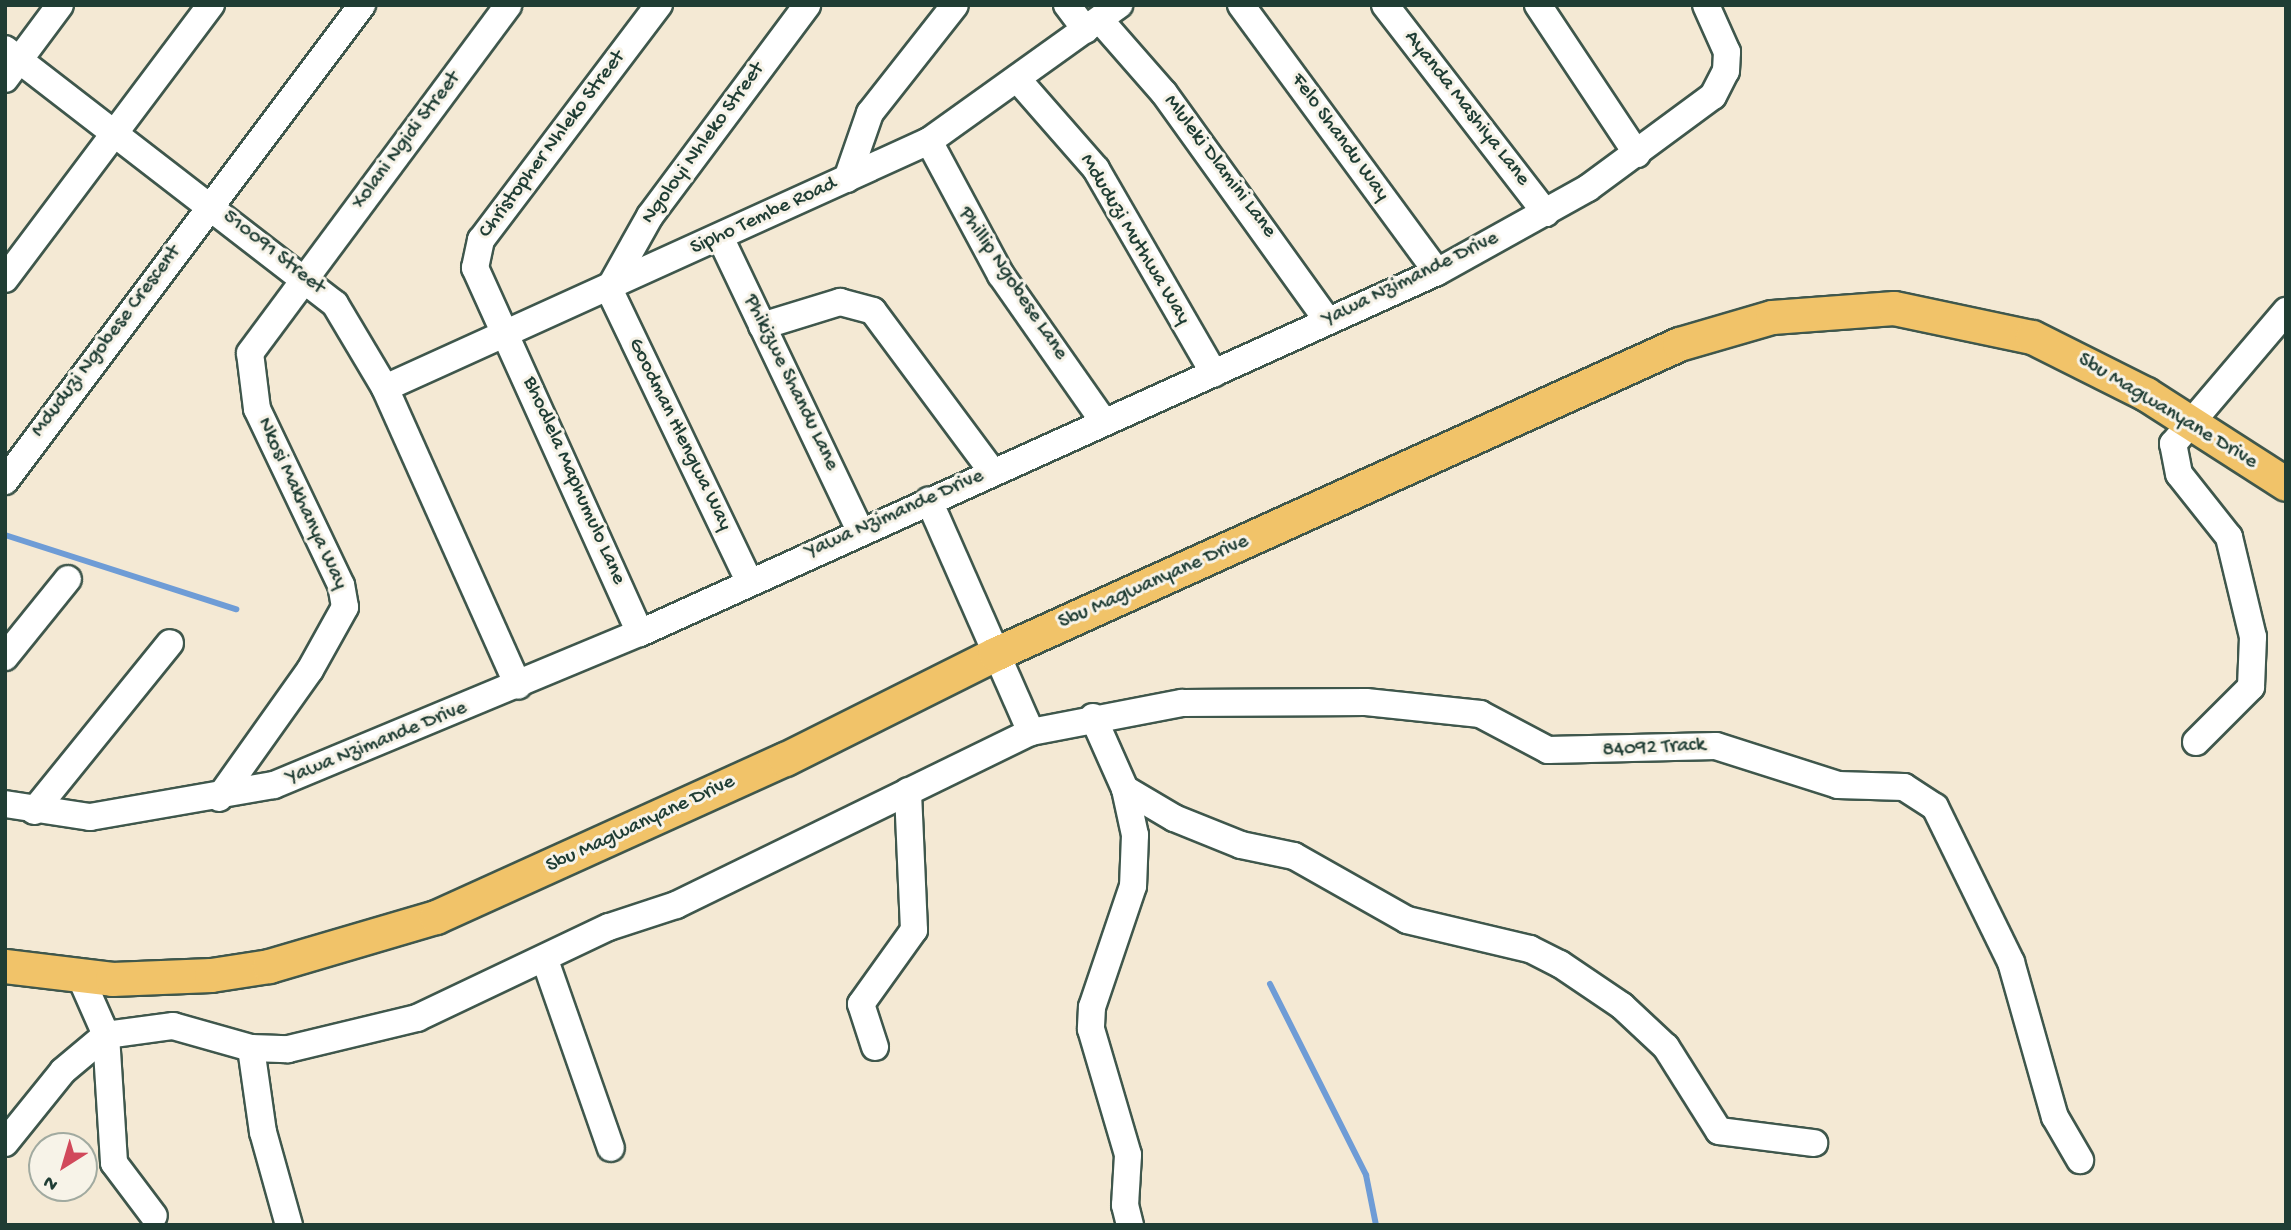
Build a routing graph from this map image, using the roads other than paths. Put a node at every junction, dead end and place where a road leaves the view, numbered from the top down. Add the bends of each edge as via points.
1 (60, 5) edge
2 (211, 5) edge
3 (362, 5) edge
4 (508, 5) edge
5 (659, 5) edge
6 (807, 5) edge
7 (955, 5) edge
8 (1067, 5) edge
9 (1241, 5) edge
10 (1385, 5) edge
11 (1538, 5) edge
12 (1706, 5) edge
13 (1102, 18) edge
14 (10, 62) edge
15 (1019, 81) junction
16 (113, 131) junction
17 (929, 141) junction
18 (1637, 154) junction
19 (847, 179) junction
20 (211, 205) junction
21 (1546, 213) junction
22 (720, 237) junction
23 (1437, 272) junction
24 (307, 276) junction
25 (5, 279) edge
26 (609, 289) junction
27 (2285, 313) edge
28 (1328, 321) junction
29 (762, 326) junction
30 (505, 330) junction
31 (1214, 373) junction
32 (385, 388) junction
33 (2190, 421) junction
34 (1104, 422) junction
35 (992, 471) junction
36 (5, 481) edge
37 (2286, 484) edge
38 (929, 501) junction
39 (860, 530) junction
40 (68, 579) dead end
41 (749, 581) junction
42 (640, 633) junction
43 (170, 643) dead end
44 (995, 654) junction
45 (5, 657) edge
46 (518, 686) junction
47 (1093, 717) junction
48 (1031, 732) junction
49 (2196, 742) dead end
50 (1125, 789) junction
51 (908, 791) junction
52 (219, 798) junction
53 (5, 804) edge
54 (34, 811) junction
55 (545, 960) junction
56 (5, 966) edge
57 (80, 976) junction
58 (106, 1035) junction
59 (875, 1047) dead end
60 (251, 1048) junction
61 (5, 1143) edge
62 (1814, 1143) dead end
63 (611, 1148) dead end
64 (2080, 1160) dead end
65 (154, 1216) dead end
66 (289, 1225) edge
67 (1130, 1225) edge

1 - 14 street
2 - 16 street
3 - 20 street, Mduduzi Ngobese Crescent
4 - 24 street, Xolani Ngidi Street
5 - 30 street, Christopher Nhleko Street via 481,240 475,268
6 - 26 street, Ngoloyi Nhleko Street via 650,216
7 - 19 street via 870,113
8 - 13 street, Mluleki Dlamini Lane
9 - 23 street, Felo Shandu Way
10 - 21 street, Ayanda Mashiya Lane
11 - 18 street
12 - 18 street, Yawa Nzimande Drive via 1723,33 1726,71 1713,96
13 - 15 street, Sipho Tembe Road
13 - 28 street, Mluleki Dlamini Lane via 1193,132
14 - 16 street, 510091 Street
15 - 17 street, Sipho Tembe Road
15 - 31 street, Mduduzi Muthwa Way via 1096,169
16 - 20 street, 510091 Street
16 - 25 street
17 - 19 street, Sipho Tembe Road
17 - 34 street, Phillip Ngobese Lane via 1002,275
18 - 21 street, Yawa Nzimande Drive
19 - 22 street, Sipho Tembe Road
20 - 24 street, 510091 Street
20 - 36 street, Mduduzi Ngobese Crescent
21 - 23 street, Yawa Nzimande Drive
22 - 26 street, Sipho Tembe Road
22 - 29 street, Phikizwe Shandu Lane
23 - 28 street, Yawa Nzimande Drive
24 - 32 street, 510091 Street via 353,329
24 - 52 street, Nkosi Makhanya Way via 258,337 250,353 251,384 341,585 345,607 310,670
26 - 30 street, Sipho Tembe Road
26 - 41 street, Goodman Hlengwa Way
27 - 33 street
28 - 31 street, Yawa Nzimande Drive
29 - 35 street via 840,302 873,311
29 - 39 street, Phikizwe Shandu Lane
30 - 32 street, Sipho Tembe Road
30 - 42 street, Bhodlela Maphumulo Lane
31 - 34 street, Yawa Nzimande Drive
32 - 46 street, 510091 Street
33 - 37 main road, Sbu Magwanyane Drive
33 - 44 main road, Sbu Magwanyane Drive via 2076,356 1988,324 1895,308 1772,317 1679,344
33 - 49 street via 2172,453 2179,474 2229,537 2255,670 2243,699
34 - 35 street, Yawa Nzimande Drive
35 - 38 street, Yawa Nzimande Drive
38 - 39 street, Yawa Nzimande Drive
38 - 44 street
39 - 41 street, Yawa Nzimande Drive
40 - 45 street
41 - 42 street, Yawa Nzimande Drive
42 - 46 street, Yawa Nzimande Drive
43 - 54 street
44 - 48 street
44 - 57 main road, Sbu Magwanyane Drive via 785,759 436,917 269,966 168,979
46 - 52 street, Yawa Nzimande Drive via 300,775
47 - 48 street, 84092 Track
47 - 50 street
47 - 64 street, 84092 Track via 1182,702 1299,698 1441,708 1480,714 1548,750 1716,746 1828,783 1888,783 1920,793 1935,807 2017,976 2055,1116
48 - 51 street, 84092 Track
50 - 62 street via 1200,829 1294,856 1407,920 1530,949 1560,964 1622,1006 1666,1047 1718,1131
50 - 67 street via 1135,835 1134,877 1091,1029 1097,1068 1128,1155 1125,1218
51 - 55 street, 84092 Track via 676,905 609,927
51 - 59 street via 914,930 861,1004
52 - 54 street, Yawa Nzimande Drive via 90,817
53 - 54 street, Yawa Nzimande Drive
55 - 60 street, 84092 Track via 384,1028 288,1049
55 - 63 street
56 - 57 main road, Sbu Magwanyane Drive
57 - 58 street
58 - 60 street, 84092 Track via 173,1026
58 - 61 street via 63,1071
58 - 65 street via 114,1163
60 - 66 street via 263,1132

